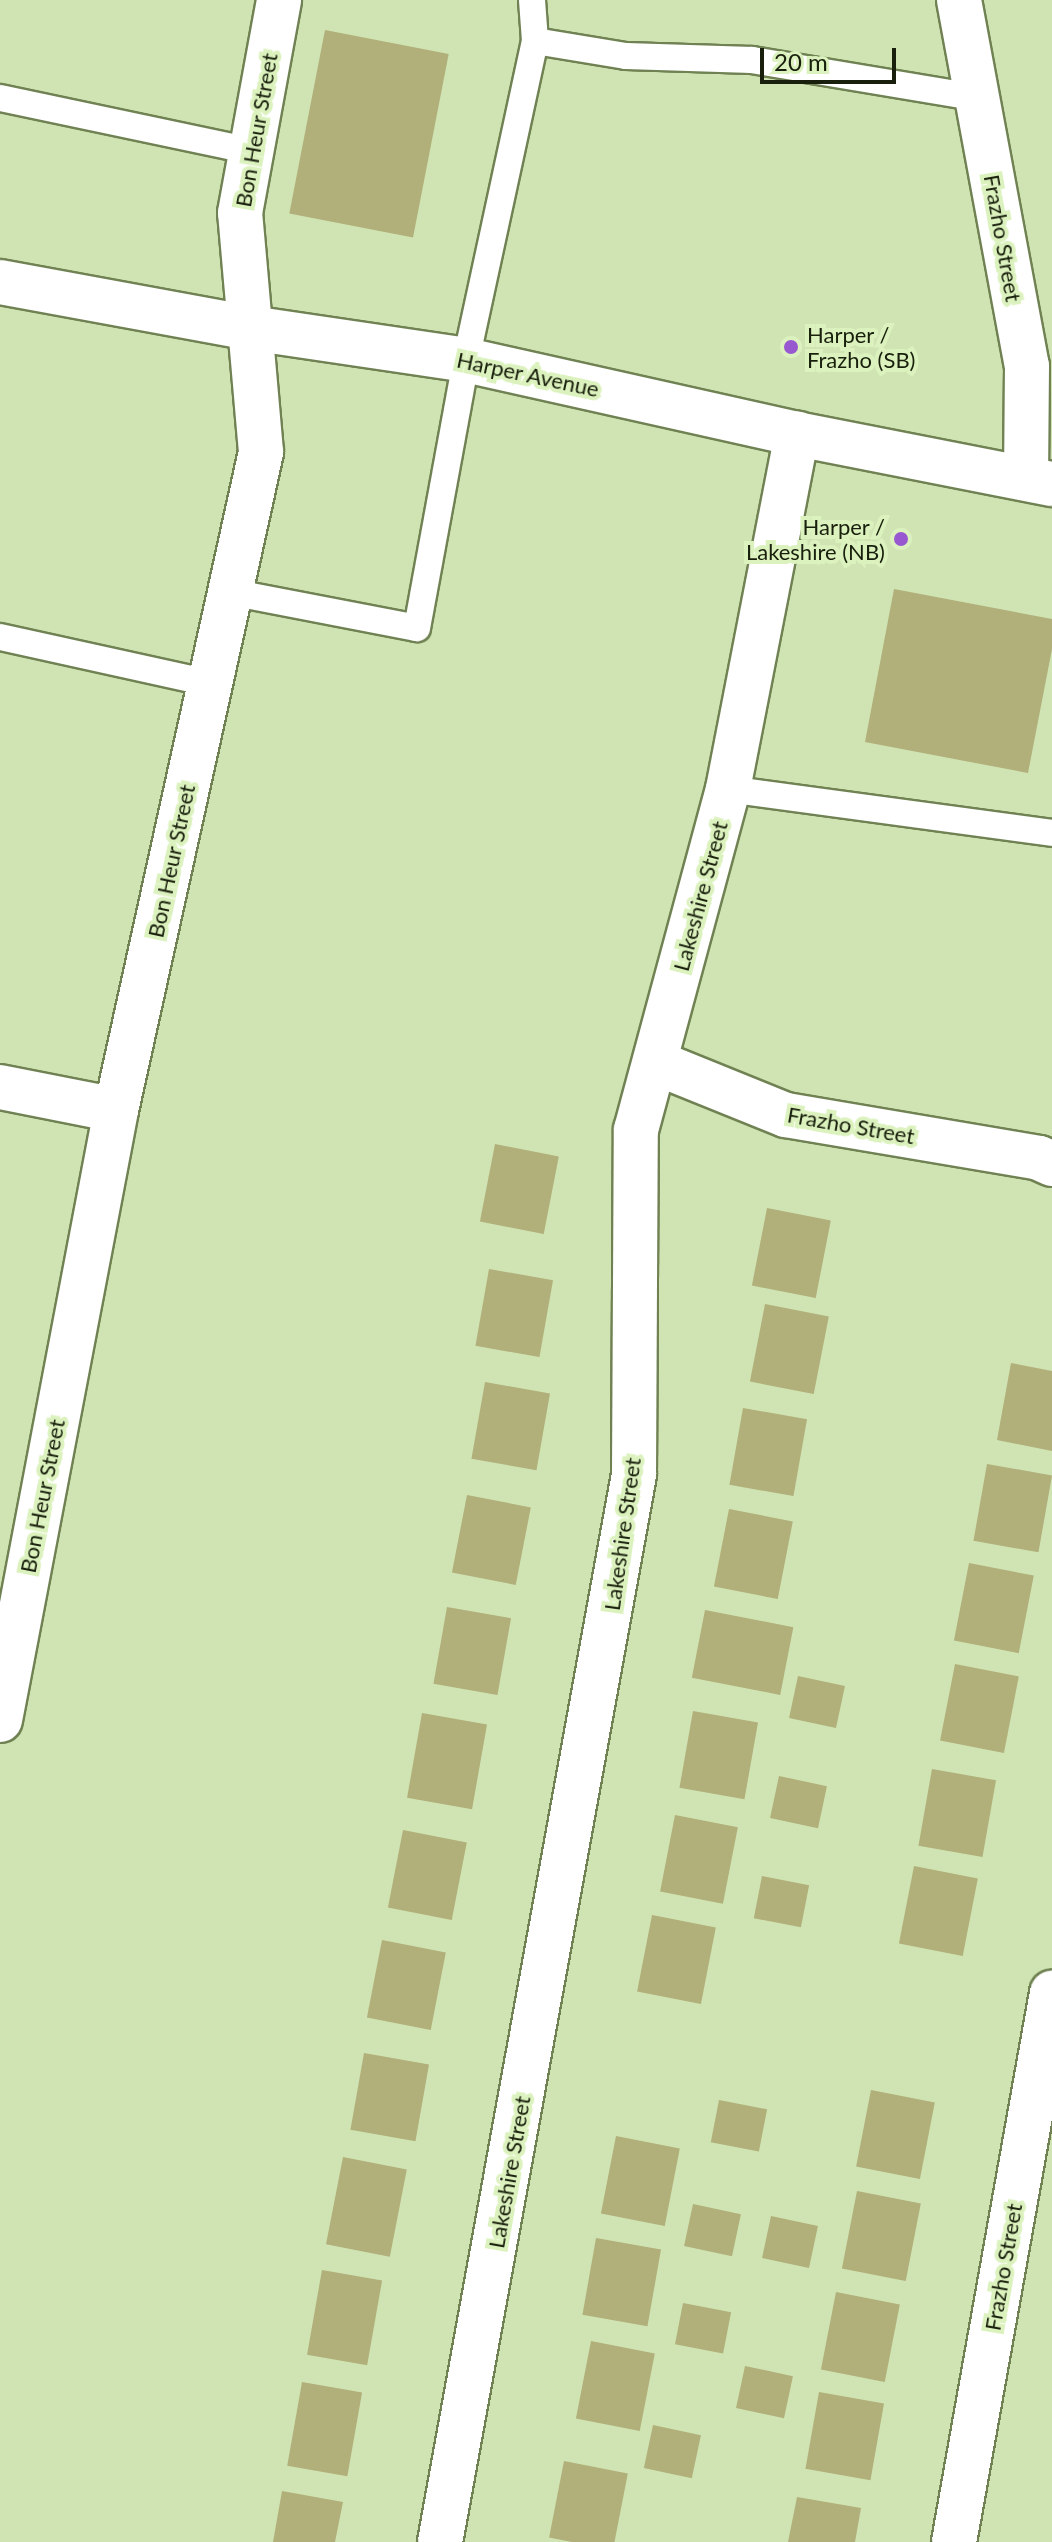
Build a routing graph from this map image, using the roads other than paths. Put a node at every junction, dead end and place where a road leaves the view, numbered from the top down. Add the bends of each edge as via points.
1 (532, 0) edge
2 (959, 0) edge
3 (283, 2) edge
4 (535, 41) junction
5 (0, 98) edge
6 (978, 98) junction
7 (252, 151) junction
8 (0, 282) edge
9 (250, 328) junction
10 (466, 360) junction
11 (797, 434) junction
12 (1039, 481) edge
13 (230, 592) junction
14 (0, 637) edge
15 (210, 683) junction
16 (728, 789) junction
17 (1052, 833) edge
18 (657, 1063) junction
19 (0, 1087) edge
20 (116, 1110) junction
21 (1052, 1164) edge
22 (0, 1720) edge
23 (1052, 1993) edge
24 (440, 2542) edge
25 (954, 2542) edge

1 - 4 lane
2 - 6 street, Frazho Street
3 - 7 street, Bon Heur Street
4 - 6 lane via 626,56 752,60
4 - 10 lane
5 - 7 lane
6 - 12 street, Frazho Street via 1027,366
7 - 9 street, Bon Heur Street via 240,213
8 - 9 street, Harper Avenue
9 - 10 street, Harper Avenue
9 - 13 street, Bon Heur Street via 261,452
10 - 11 street, Harper Avenue
10 - 13 lane via 417,628
11 - 12 street, Harper Avenue
11 - 16 street, Lakeshire Street
13 - 15 street, Bon Heur Street
14 - 15 lane
15 - 20 street, Bon Heur Street
16 - 17 lane
16 - 18 street, Lakeshire Street
18 - 21 street, Frazho Street via 786,1115
18 - 24 street, Lakeshire Street via 636,1130 634,1474
19 - 20 street
20 - 22 street, Bon Heur Street
23 - 25 street, Frazho Street

